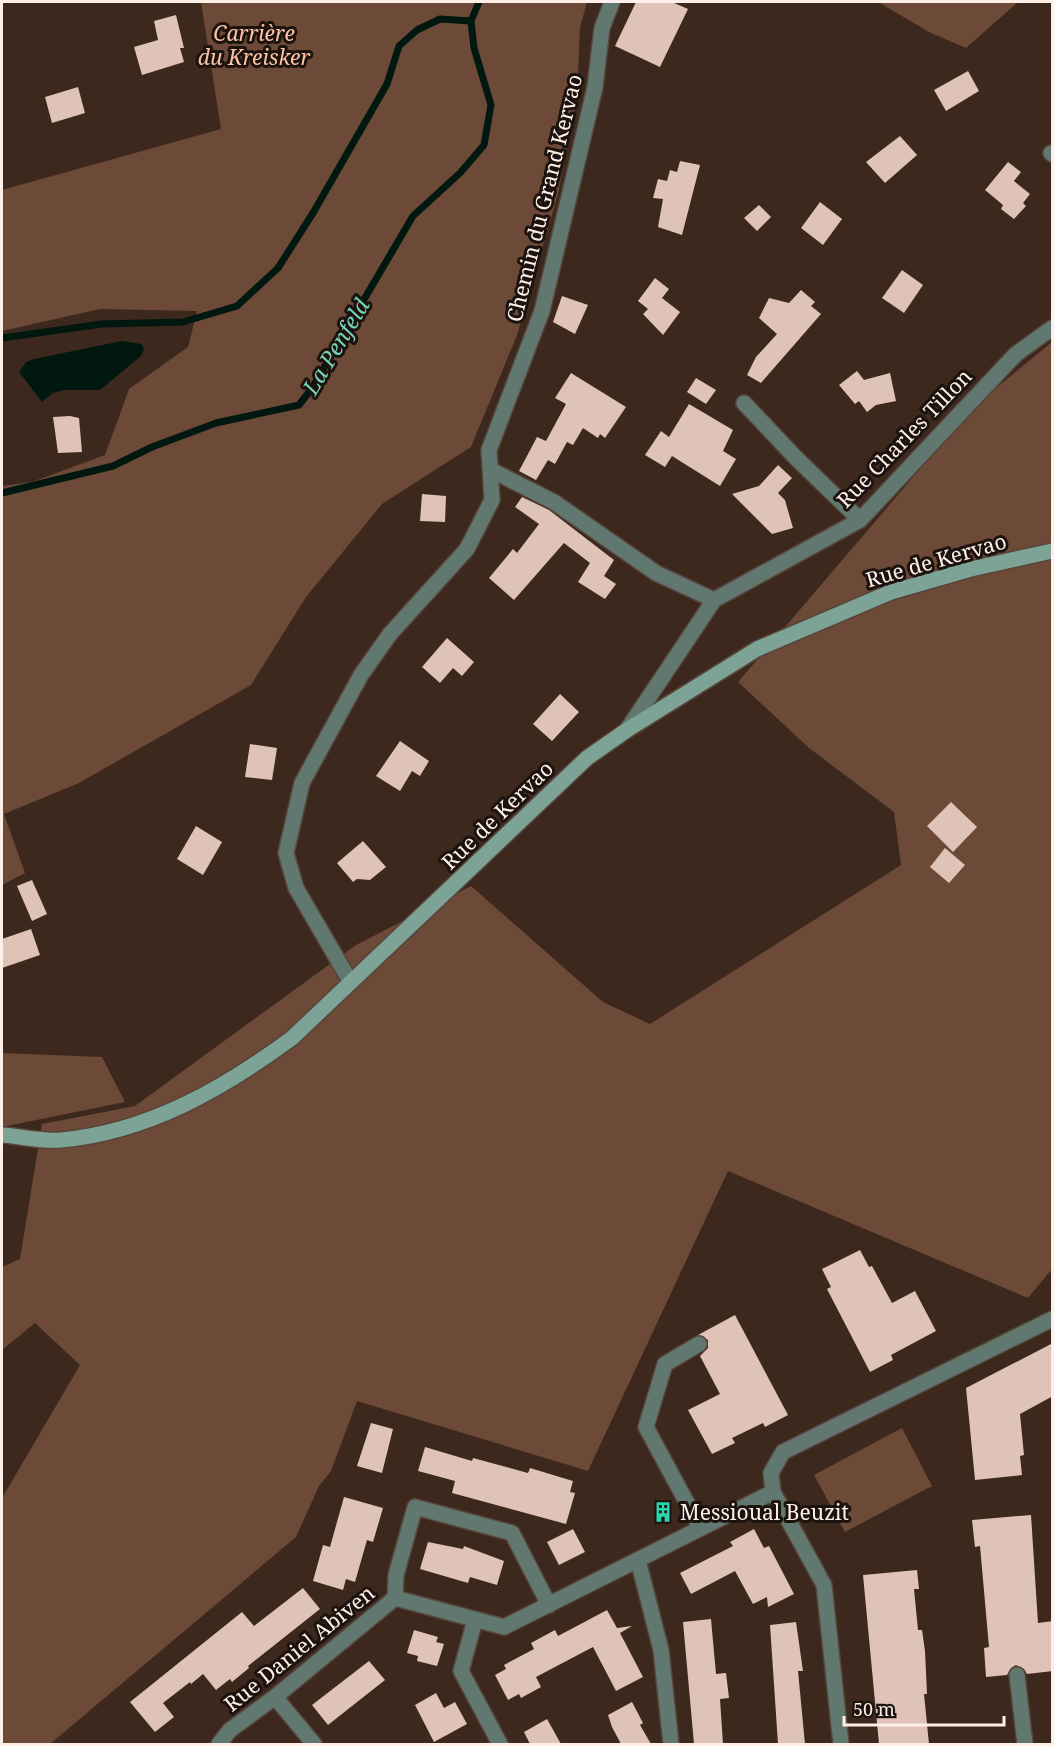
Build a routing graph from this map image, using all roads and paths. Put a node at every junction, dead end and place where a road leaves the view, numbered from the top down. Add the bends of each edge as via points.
1 (612, 2) edge
2 (1053, 328) edge
3 (744, 403) dead end
4 (491, 470) junction
5 (860, 520) junction
6 (1053, 551) edge
7 (714, 600) junction
8 (627, 730) junction
9 (350, 981) junction
10 (2, 1135) edge
11 (1053, 1319) edge
12 (699, 1344) dead end
13 (773, 1492) junction
14 (700, 1527) junction
15 (638, 1560) junction
16 (395, 1598) junction
17 (549, 1605) junction
18 (475, 1620) junction
19 (1017, 1675) dead end
20 (274, 1697) junction
21 (219, 1744) edge
22 (314, 1744) edge
23 (500, 1744) edge
24 (671, 1744) edge
25 (840, 1744) edge
26 (1025, 1744) edge

1 - 4 street, Chemin du Grand Kervao via 602,28 595,87 542,311 489,450
2 - 5 street, Rue Charles Tillon via 1016,354
3 - 5 street
4 - 7 street via 554,502 656,573
4 - 9 street, Chemin du Grand Kervao via 492,500 467,549 390,634 361,675 302,783 286,853 296,888
5 - 7 street, Rue Charles Tillon
6 - 8 main road, Rue de Kervao via 891,592 757,649
7 - 8 street
8 - 9 main road, Rue de Kervao via 587,758
9 - 10 main road, Rue de Kervao via 292,1038 247,1071 178,1110 121,1130 59,1140
11 - 13 street via 783,1452 771,1473
12 - 14 street via 665,1364 646,1426
13 - 14 street, Rue Daniel Abiven
13 - 25 street via 824,1585
14 - 15 street, Rue Daniel Abiven
15 - 17 street, Rue Daniel Abiven
15 - 24 street via 662,1650
16 - 17 street via 396,1575 415,1507 512,1533
16 - 18 street, Rue Daniel Abiven
16 - 20 street, Rue Daniel Abiven
17 - 18 street, Rue Daniel Abiven via 504,1627
18 - 23 street via 461,1671
19 - 26 street
20 - 21 street, Rue Daniel Abiven via 230,1730
20 - 22 street

